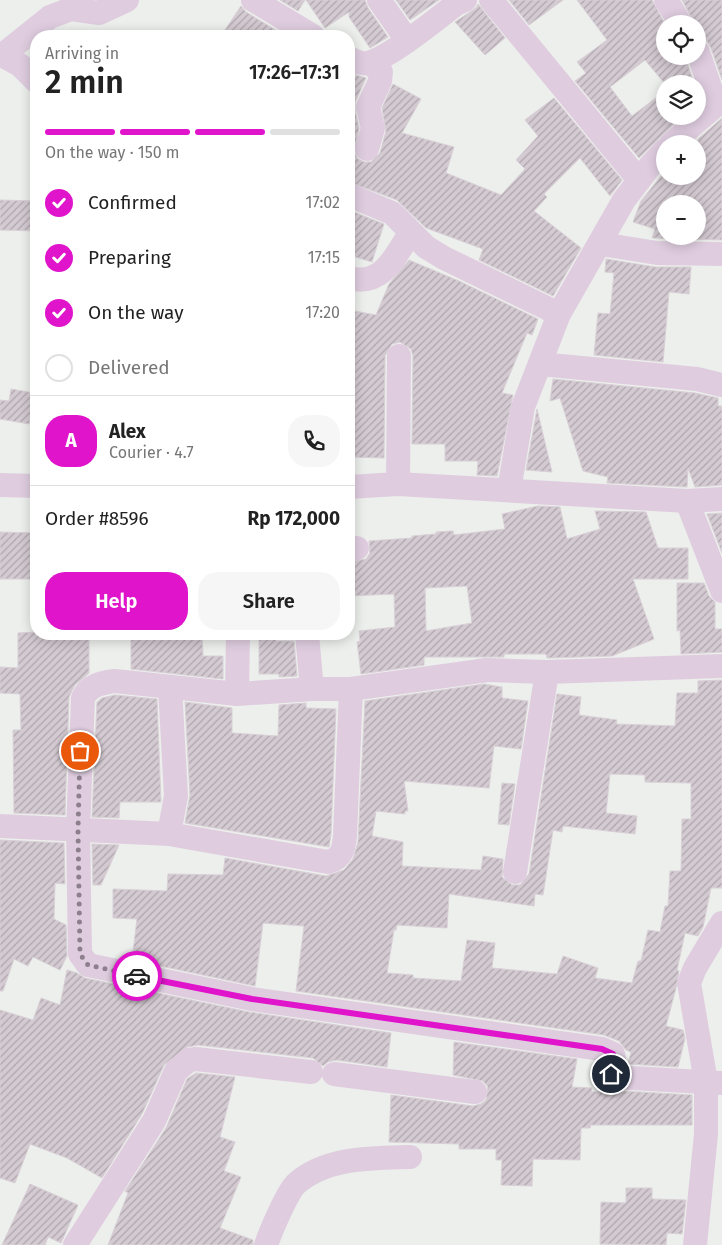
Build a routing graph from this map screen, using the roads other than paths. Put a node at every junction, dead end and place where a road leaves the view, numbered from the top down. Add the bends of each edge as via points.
1 (127, 0) edge
2 (253, 0) edge
3 (379, 0) edge
4 (465, 0) edge
5 (492, 0) edge
6 (666, 0) edge
7 (675, 15) edge
8 (33, 30) edge
9 (303, 30) edge
10 (30, 32) edge
11 (407, 40) junction
12 (2, 54) edge
13 (359, 61) edge
14 (703, 65) edge
15 (30, 75) edge
16 (719, 104) edge
17 (683, 135) edge
18 (367, 149) dead end
19 (656, 160) edge
20 (639, 180) junction
21 (355, 198) edge
22 (410, 233) junction
23 (602, 244) junction
24 (722, 254) edge
25 (355, 279) edge
26 (560, 314) junction
27 (399, 356) dead end
28 (540, 364) junction
29 (722, 385) edge
30 (398, 484) junction
31 (0, 485) edge
32 (30, 486) edge
33 (355, 487) edge
34 (510, 490) junction
35 (722, 500) edge
36 (687, 501) junction
37 (722, 591) edge
38 (238, 640) edge
39 (308, 640) edge
40 (722, 666) edge
41 (547, 672) junction
42 (170, 687) junction
43 (312, 689) junction
44 (351, 689) junction
45 (237, 694) junction
46 (0, 826) edge
47 (78, 830) junction
48 (169, 834) junction
49 (515, 872) dead end
50 (722, 923) edge
51 (311, 1072) dead end
52 (334, 1074) dead end
53 (714, 1082) edge
54 (475, 1092) dead end
55 (410, 1157) dead end
56 (75, 1245) edge
57 (266, 1245) edge
58 (695, 1245) edge

1 - 8 street via 100,13 72,9 50,17
2 - 9 street
3 - 11 street
4 - 11 street
5 - 20 street
6 - 7 street
10 - 12 street
11 - 13 street
12 - 15 street
13 - 18 street via 381,72 368,107 373,128
14 - 16 street
16 - 17 street
19 - 20 street
20 - 23 street via 624,200
21 - 22 street via 392,213
22 - 25 street via 381,275 369,280
22 - 26 street via 444,258
23 - 24 street via 657,253
23 - 26 street
26 - 28 street
27 - 30 street
28 - 29 street
28 - 34 street via 523,407
30 - 33 street
30 - 34 street
31 - 32 street
34 - 36 street
35 - 36 street
36 - 37 street
38 - 45 street
39 - 43 street
40 - 41 street
41 - 44 street via 487,670
41 - 49 street
42 - 45 street
42 - 47 street via 115,681 103,682 86,691 81,712
42 - 48 street via 176,796
43 - 44 street
43 - 45 street
44 - 48 street via 344,849 336,860 328,862
46 - 47 street
47 - 48 street
47 - 53 street via 80,954 88,965 252,999 602,1049 613,1054 613,1077
50 - 53 street via 689,983
51 - 56 street via 196,1059 181,1065 154,1121
52 - 54 street
53 - 58 street
55 - 57 street via 362,1158 318,1169 295,1184

